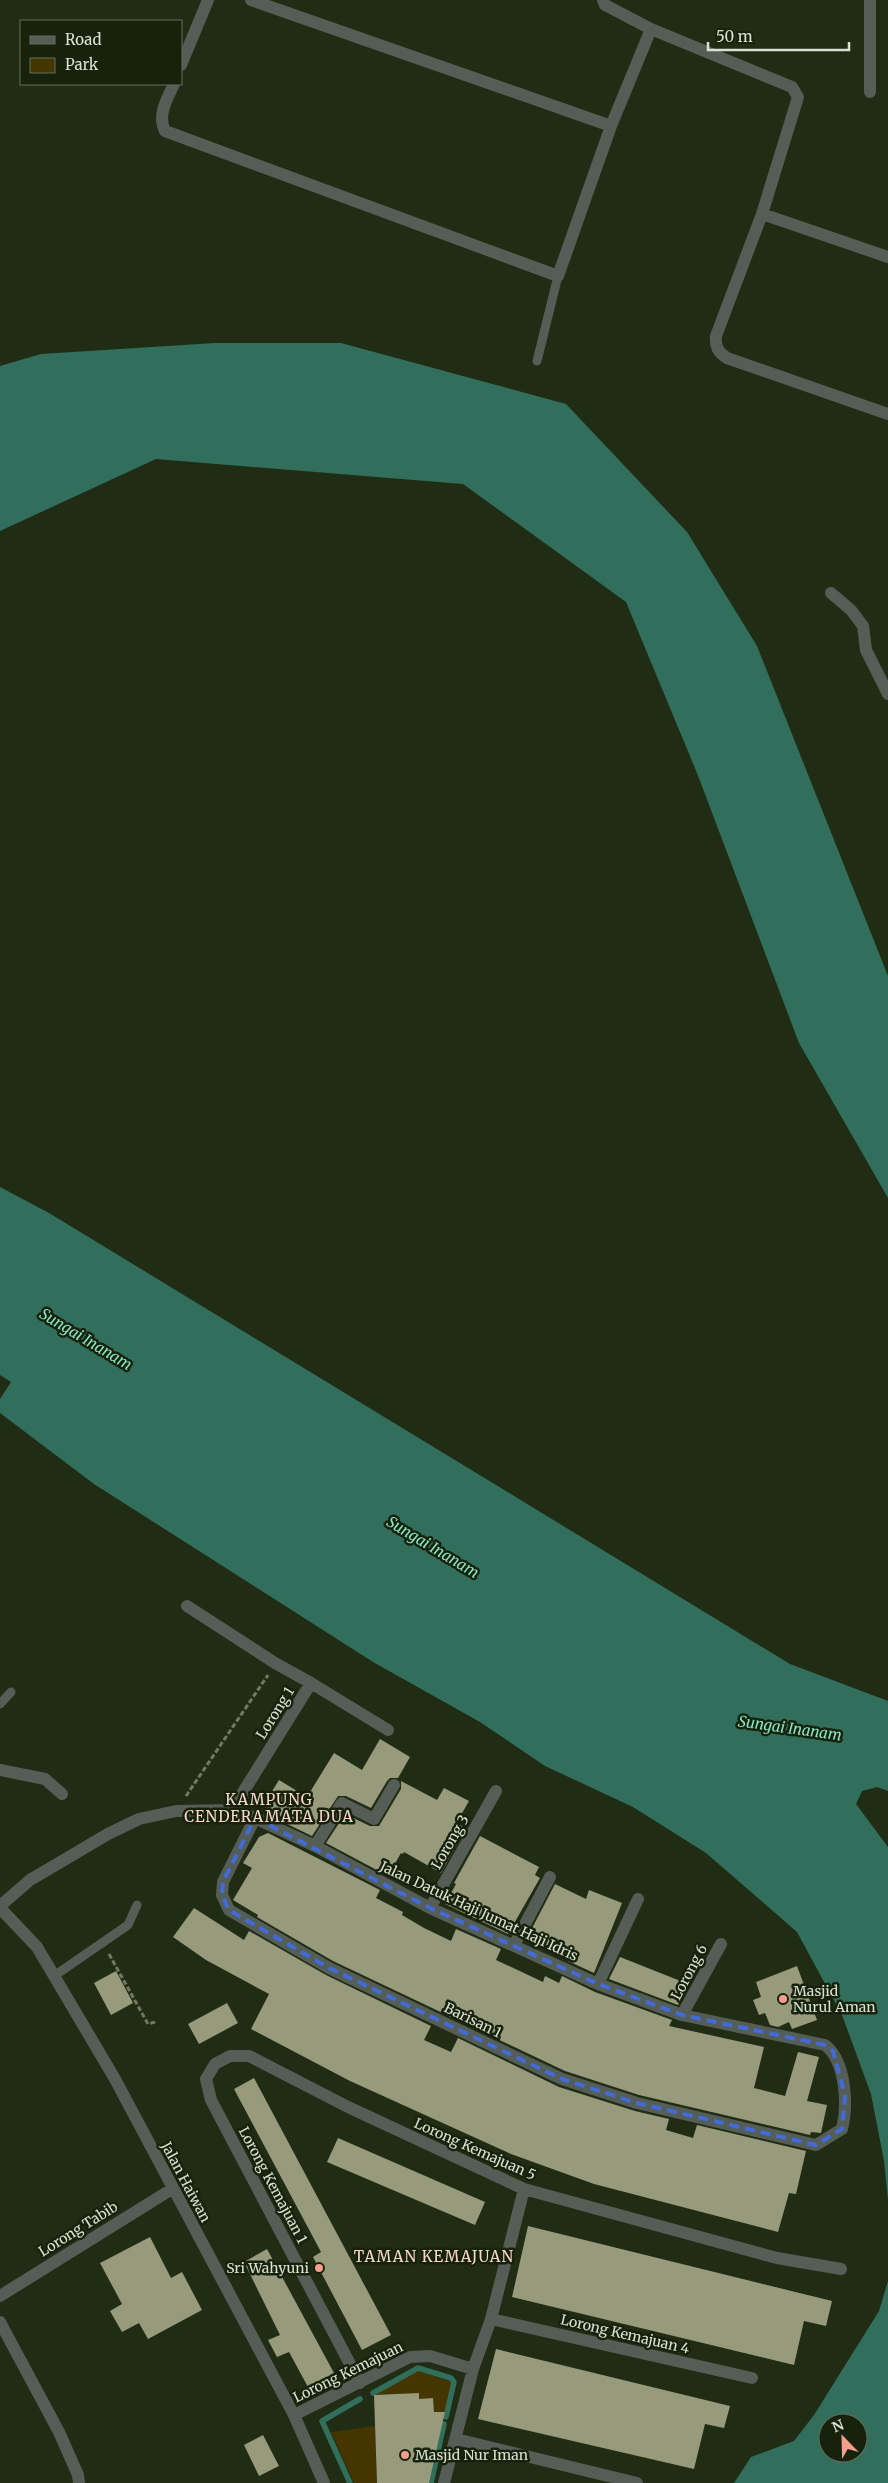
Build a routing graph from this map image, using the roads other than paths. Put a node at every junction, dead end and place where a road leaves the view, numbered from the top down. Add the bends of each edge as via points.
1 (208, 0) edge
2 (251, 0) edge
3 (603, 0) edge
4 (870, 0) edge
5 (651, 29) junction
6 (182, 63) edge
7 (174, 85) edge
8 (870, 92) dead end
9 (611, 126) junction
10 (762, 214) junction
11 (888, 258) edge
12 (558, 276) junction
13 (536, 361) dead end
14 (888, 414) edge
15 (831, 593) dead end
16 (888, 694) edge
17 (188, 1606) dead end
18 (311, 1683) junction
19 (11, 1692) dead end
20 (0, 1704) edge
21 (388, 1730) dead end
22 (0, 1770) edge
23 (394, 1786) dead end
24 (496, 1791) dead end
25 (62, 1794) dead end
26 (232, 1810) junction
27 (255, 1818) junction
28 (315, 1846) junction
29 (550, 1877) dead end
30 (638, 1899) dead end
31 (137, 1906) dead end
32 (0, 1907) edge
33 (430, 1908) junction
34 (721, 1944) dead end
35 (514, 1945) junction
36 (54, 1976) junction
37 (598, 1984) junction
38 (682, 2015) junction
39 (206, 2079) joint
40 (816, 2145) joint
41 (172, 2189) junction
42 (524, 2189) junction
43 (841, 2269) dead end
44 (0, 2296) edge
45 (491, 2319) junction
46 (0, 2322) edge
47 (473, 2369) junction
48 (752, 2378) dead end
49 (360, 2383) junction
50 (294, 2415) junction
51 (456, 2439) junction
52 (79, 2483) edge
53 (324, 2483) edge
54 (444, 2483) edge
55 (638, 2483) edge

1 - 6 street
2 - 9 street
3 - 5 street via 605,5
4 - 8 street
5 - 9 street
5 - 10 street via 792,88 798,97
7 - 12 street via 162,113 164,130
9 - 12 street
10 - 11 street
10 - 14 street via 716,336 719,353
12 - 13 lane
15 - 16 street via 851,610 863,626 866,650
17 - 18 street
18 - 21 street, Lorong 1
18 - 26 street, Lorong 1
19 - 20 lane
22 - 25 street via 45,1779
23 - 28 street via 374,1819 342,1803
24 - 33 street, Lorong 3
26 - 27 street, Jalan Datuk Haji Jumat Haji Idris
26 - 32 street, Jalan Datuk Haji Jumat Haji Idris via 176,1811 139,1819 30,1880
27 - 28 street, Jalan Datuk Haji Jumat Haji Idris
27 - 40 street, Barisan 1 via 223,1882 222,1895 229,1910 246,1920 329,1968 562,2079 637,2103
28 - 33 street, Jalan Datuk Haji Jumat Haji Idris
29 - 35 street
30 - 37 street
31 - 36 lane via 128,1925
32 - 36 street, Jalan Haiwan via 37,1948
33 - 35 street, Jalan Datuk Haji Jumat Haji Idris
34 - 38 street, Lorong 6
35 - 37 street, Jalan Datuk Haji Jumat Haji Idris
36 - 41 street, Jalan Haiwan via 115,2080
37 - 38 street, Jalan Datuk Haji Jumat Haji Idris
38 - 40 street, Jalan Datuk Haji Jumat Haji Idris via 825,2045 833,2051 845,2096 846,2114 842,2129
39 - 42 street, Lorong Kemajuan 5 via 214,2064 230,2056 249,2056 348,2107
39 - 49 street, Lorong Kemajuan 1 via 211,2100
41 - 44 street, Lorong Tabib
41 - 50 street, Jalan Haiwan
42 - 43 street, Lorong Kemajuan 5 via 777,2258
42 - 45 street
45 - 47 street
45 - 48 street, Lorong Kemajuan 4
46 - 52 street via 59,2432
47 - 49 street, Lorong Kemajuan via 430,2356 410,2357
47 - 51 street
49 - 50 street, Lorong Kemajuan
50 - 53 street, Jalan Haiwan
51 - 54 street
51 - 55 street

